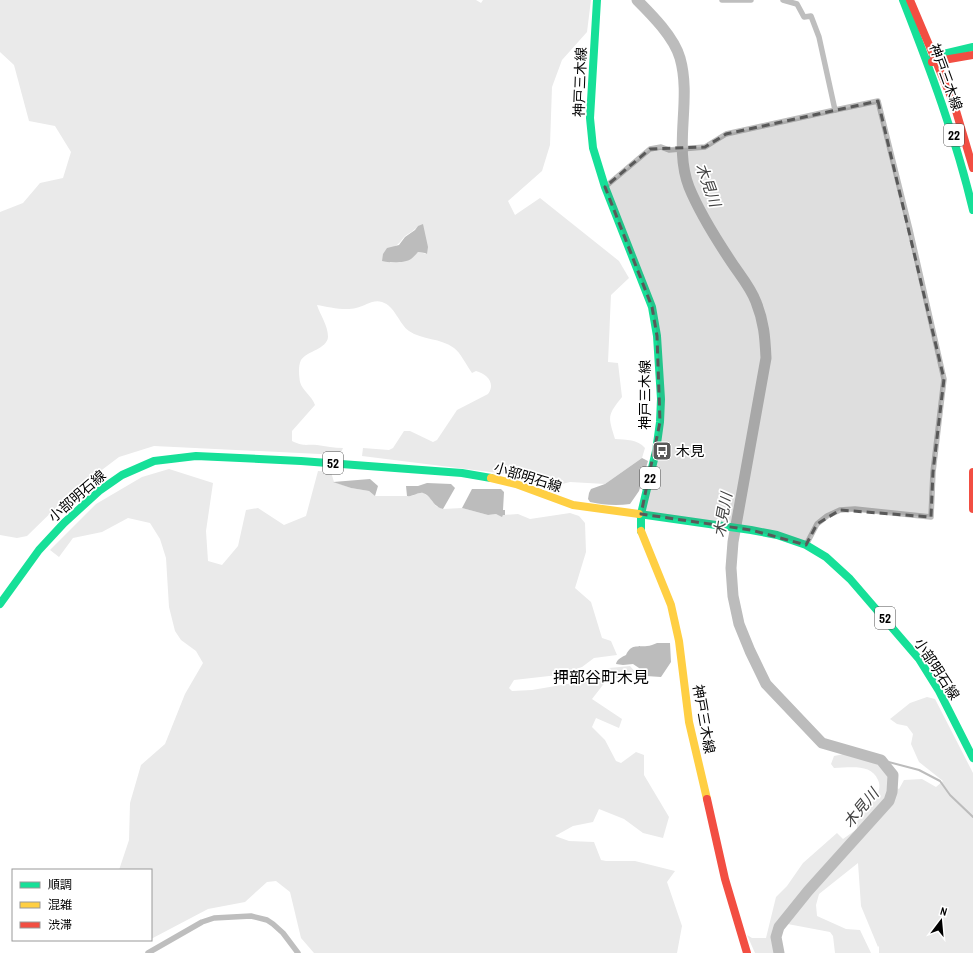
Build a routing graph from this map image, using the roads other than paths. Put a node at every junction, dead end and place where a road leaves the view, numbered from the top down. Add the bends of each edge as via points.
1 (597, 0) edge
2 (722, 0) edge
3 (751, 0) edge
4 (783, 0) edge
5 (903, 0) edge
6 (910, 0) edge
7 (973, 47) edge
8 (973, 55) edge
9 (936, 59) junction
10 (927, 62) junction
11 (835, 110) junction
12 (973, 168) edge
13 (605, 187) junction
14 (973, 210) edge
15 (973, 472) edge
16 (973, 509) edge
17 (641, 514) junction
18 (806, 545) junction
19 (0, 604) edge
20 (973, 758) edge
21 (148, 953) edge
22 (298, 953) edge
23 (747, 953) edge

1 - 13 main road, 神戸三木線 / 22 via 590,118 594,148
2 - 3 street
4 - 11 street via 797,4 804,17 811,16 819,37
5 - 10 main road, 神戸三木線 / 22
6 - 9 main road, 神戸三木線 / 22
7 - 9 main road
8 - 9 main road
9 - 10 main road
9 - 12 main road, 神戸三木線 / 22 via 965,136
10 - 14 main road, 神戸三木線 / 22 via 964,168
11 - 13 street via 726,134 705,147 650,149
11 - 18 street via 878,101 944,379 933,472 931,518 855,509 840,510 817,524
13 - 17 main road, 神戸三木線 / 22 via 652,308 657,336 660,422
15 - 16 main road
17 - 18 main road, 小部明石線 / 52 via 777,535
17 - 19 main road, 小部明石線 / 52 via 573,505 516,484 462,473 203,456 161,460 122,475 99,491 39,550
17 - 23 main road, 神戸三木線 / 22 via 641,533 671,605 679,641 689,722 725,880
18 - 20 main road, 小部明石線 / 52 via 826,557 850,579 919,659 939,691
21 - 22 street via 202,922 214,918 251,916 273,924

